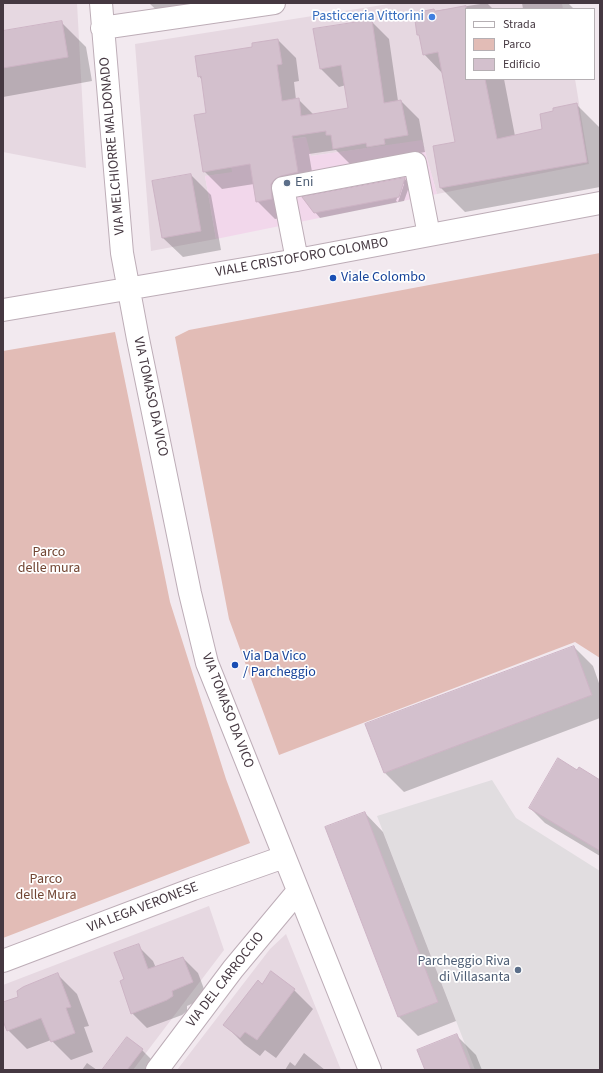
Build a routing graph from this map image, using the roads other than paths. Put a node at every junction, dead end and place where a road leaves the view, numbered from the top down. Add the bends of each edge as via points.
1 (101, 3) edge
2 (274, 3) edge
3 (102, 28) junction
4 (600, 203) edge
5 (429, 235) junction
6 (297, 260) junction
7 (129, 289) junction
8 (3, 310) edge
9 (284, 857) junction
10 (298, 891) junction
11 (3, 961) edge
12 (157, 1070) edge
13 (370, 1070) edge

1 - 3 street, VIA MELCHIORRE MALDONADO
2 - 3 street
3 - 7 street, VIA MELCHIORRE MALDONADO via 122,253
4 - 5 street, VIALE CRISTOFORO COLOMBO
5 - 6 street, VIALE CRISTOFORO COLOMBO
5 - 6 street via 415,163 283,188
6 - 7 street, VIALE CRISTOFORO COLOMBO
7 - 8 street, VIALE CRISTOFORO COLOMBO
7 - 9 street, VIA TOMASO DA VICO via 190,593 207,663
9 - 10 street, VIA TOMASO DA VICO
9 - 11 street, VIA LEGA VERONESE
10 - 12 street, VIA DEL CARROCCIO
10 - 13 street, VIA TOMASO DA VICO

